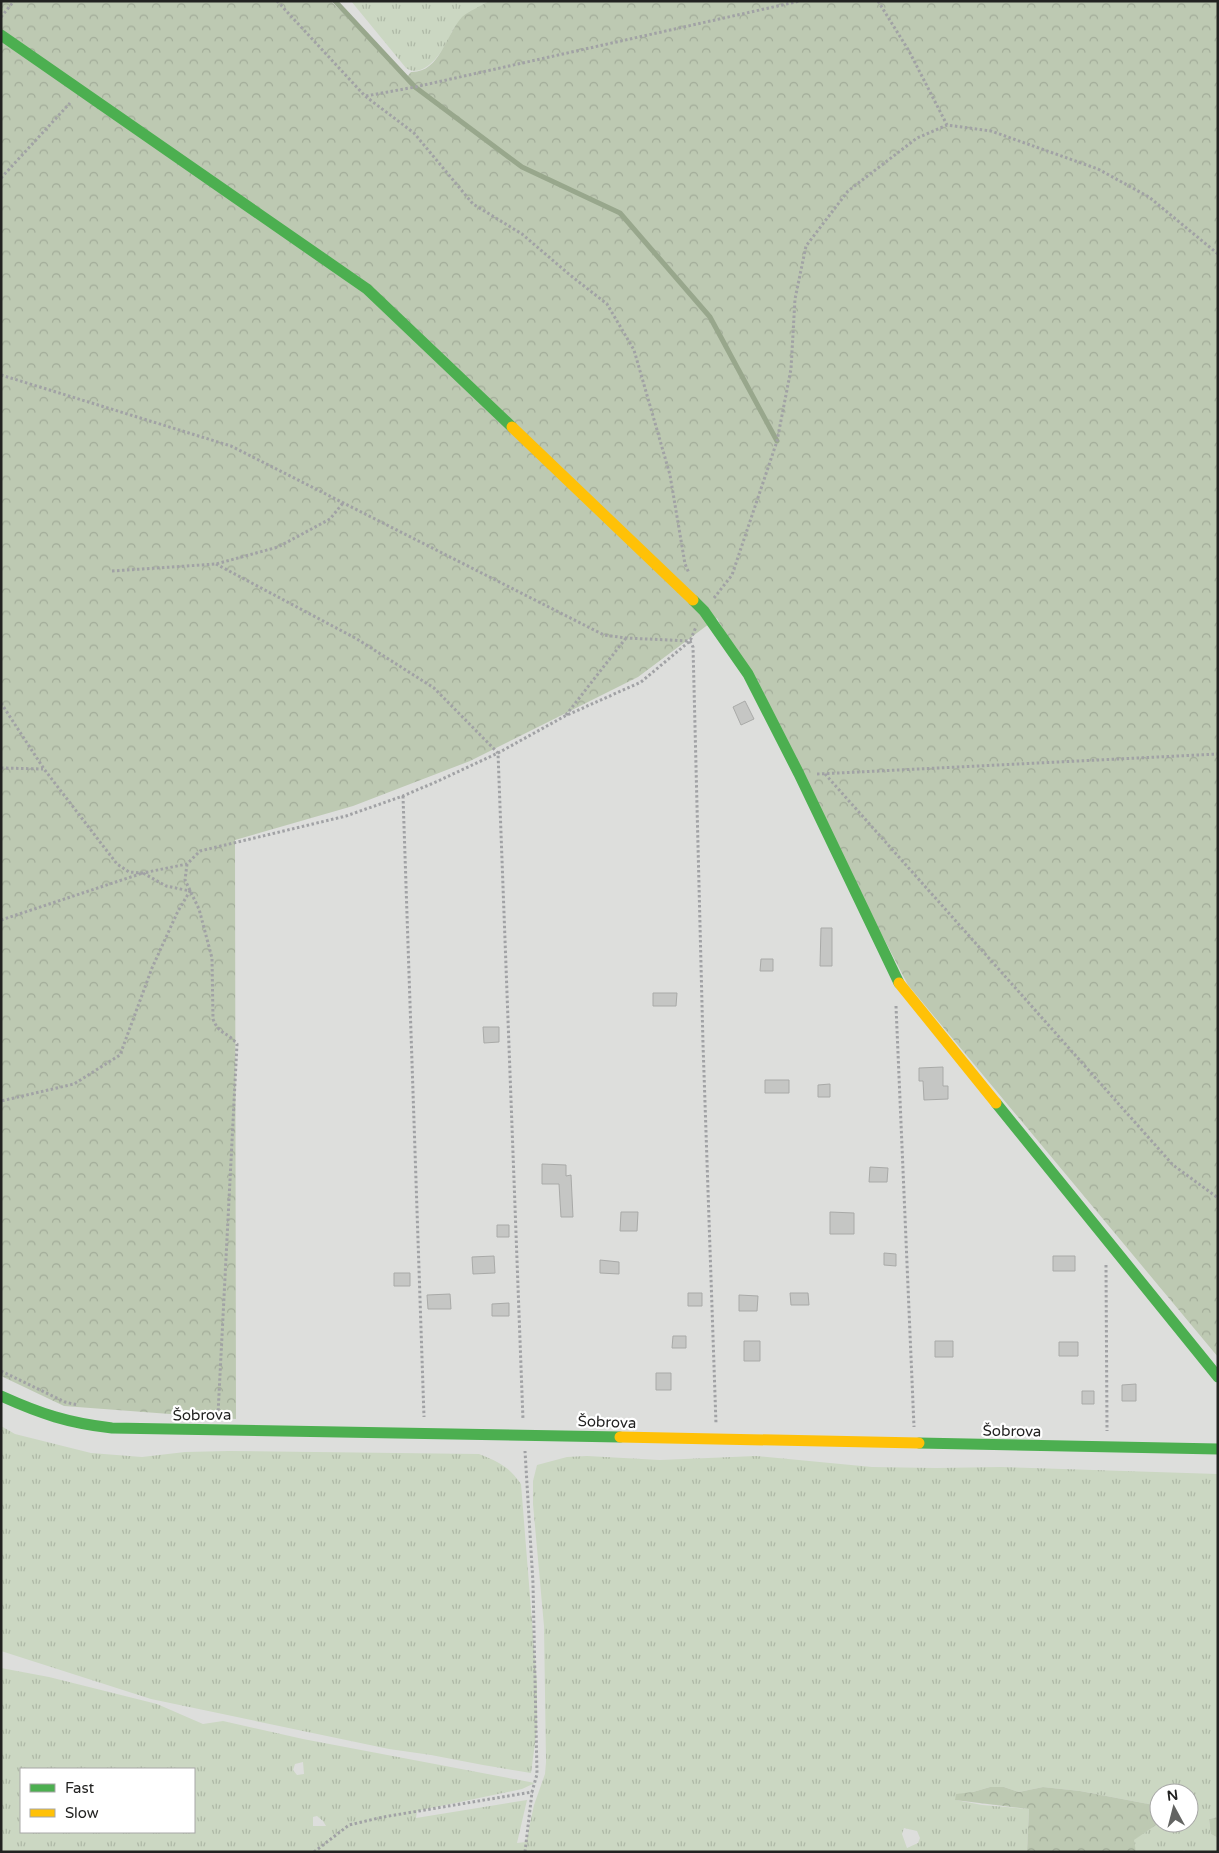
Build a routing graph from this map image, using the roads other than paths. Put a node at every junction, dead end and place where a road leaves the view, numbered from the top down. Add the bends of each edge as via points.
1 (1, 35) edge
2 (1218, 1377) edge
3 (1, 1396) edge
4 (1218, 1449) edge

1 - 2 street via 367,289 704,611 748,674 897,981
3 - 4 street, Šobrova via 49,1417 79,1424 157,1430 425,1432

